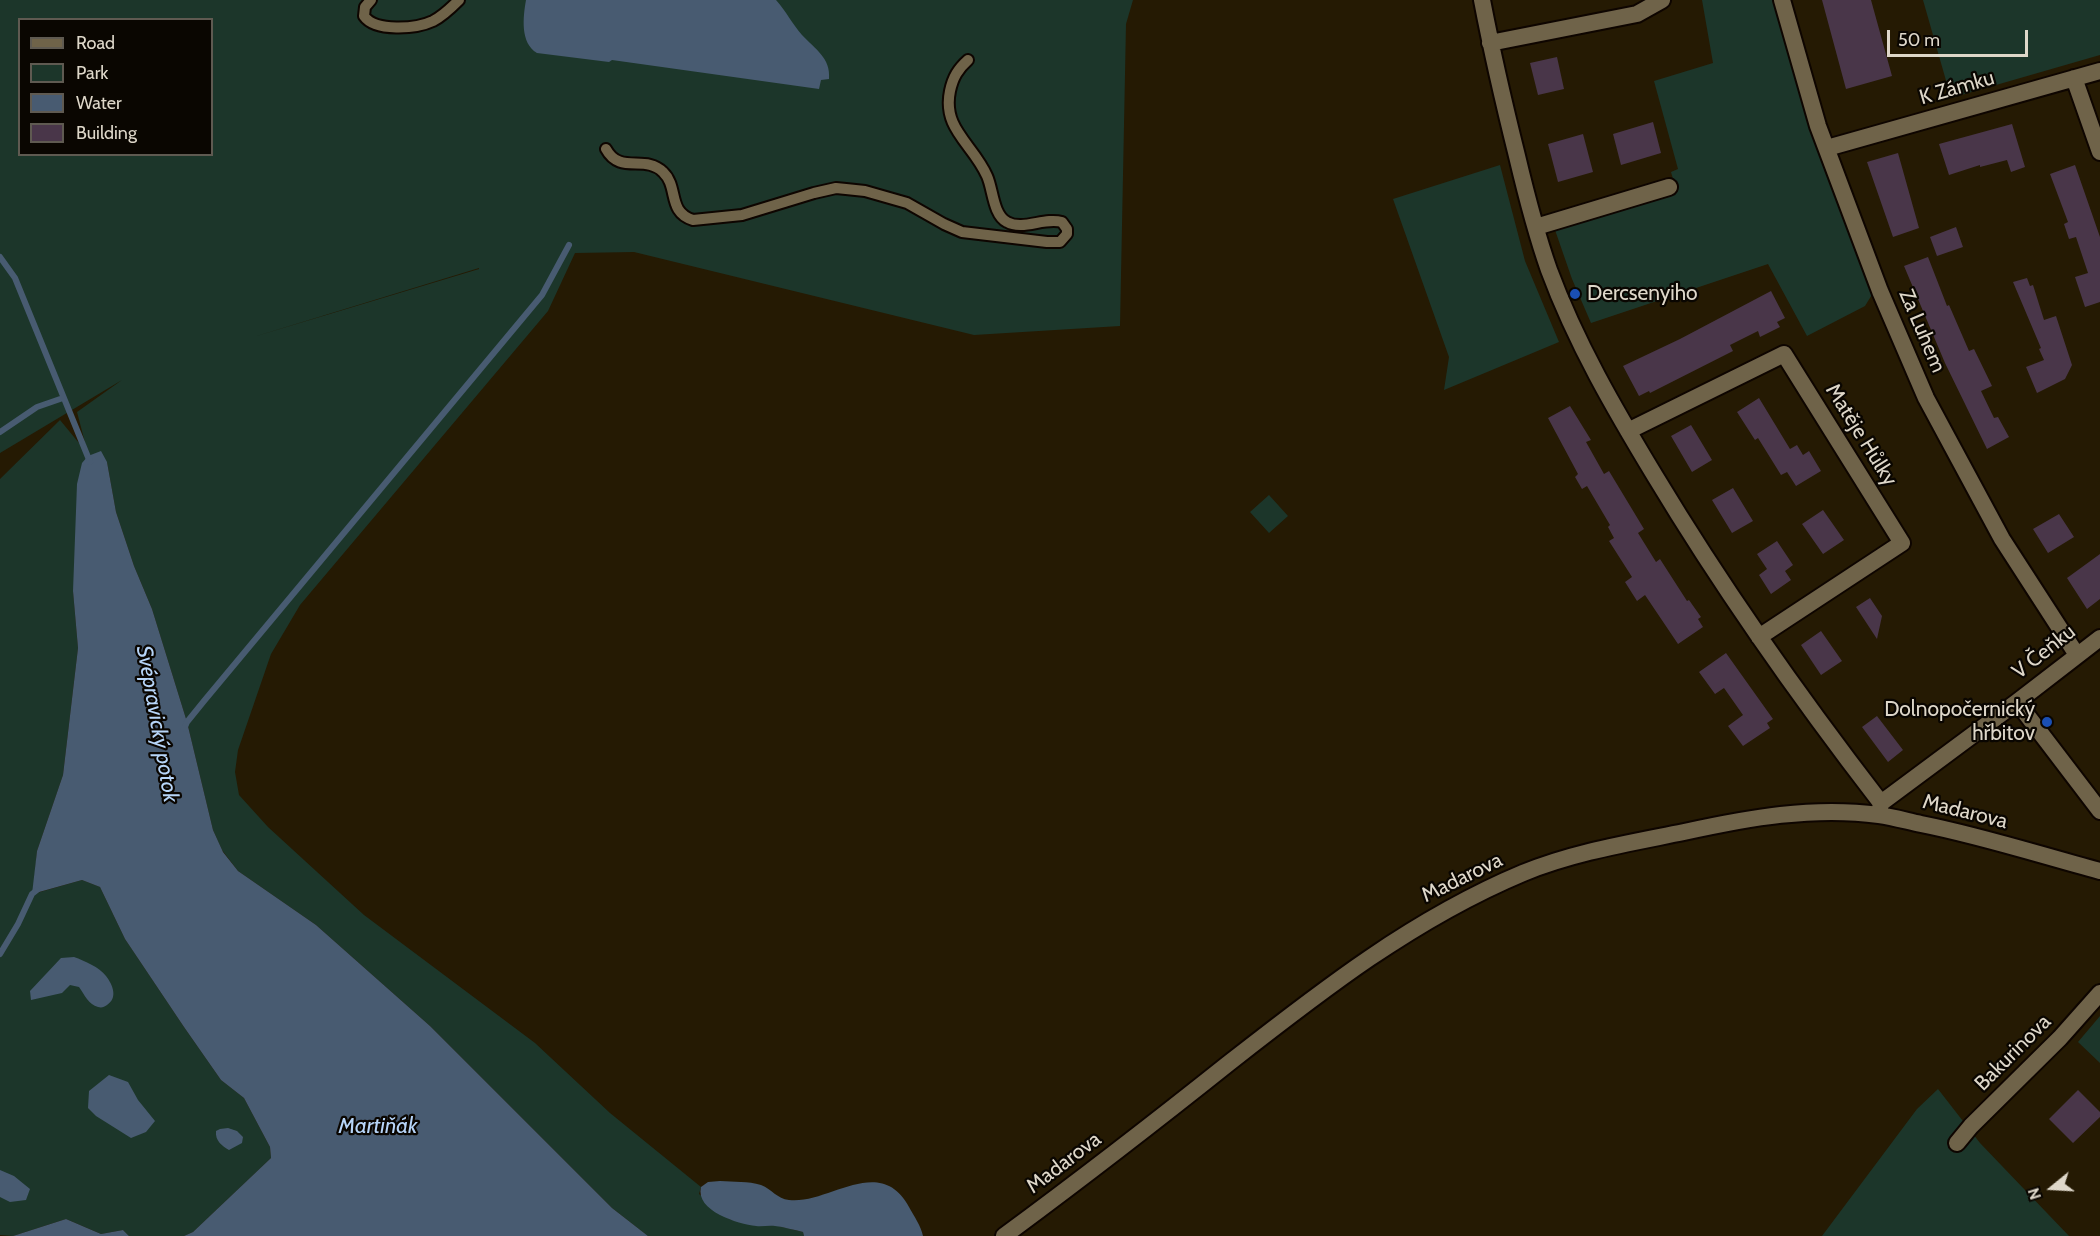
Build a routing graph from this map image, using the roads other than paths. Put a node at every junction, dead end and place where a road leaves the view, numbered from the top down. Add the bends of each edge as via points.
1 (371, 0) edge
2 (459, 0) edge
3 (1482, 0) edge
4 (1662, 0) edge
5 (1782, 0) edge
6 (1635, 7) edge
7 (1490, 43) junction
8 (968, 60) dead end
9 (2100, 71) edge
10 (2074, 78) junction
11 (1827, 148) junction
12 (606, 149) dead end
13 (2100, 152) edge
14 (1669, 187) dead end
15 (1536, 226) junction
16 (1628, 431) junction
17 (1760, 637) junction
18 (2100, 638) edge
19 (2077, 655) junction
20 (2017, 702) junction
21 (1880, 809) junction
22 (2100, 811) edge
23 (2100, 871) edge
24 (2100, 993) edge
25 (1957, 1143) dead end
26 (1004, 1236) edge

1 - 2 lane via 364,16 380,26 424,25
3 - 7 street
4 - 6 street
5 - 11 street, Za Luhem via 1810,103
6 - 7 street
7 - 15 street
8 - 12 lane via 952,82 948,107 952,122 983,167 1004,220 1014,224 1062,222 1067,234 1060,242 962,232 907,203 865,191 836,188 742,215 693,220 678,210 669,180 661,170 650,164 615,160
9 - 10 street, K Zámku
10 - 11 street, K Zámku
10 - 13 street
11 - 19 street, Za Luhem via 1880,291 1926,398 2002,539
14 - 15 street
15 - 16 street via 1567,313
16 - 17 street
16 - 17 street, Matěje Hůlky via 1784,354 1902,543
17 - 21 street
18 - 19 street, V Čeňku
19 - 20 street, V Čeňku
20 - 21 street, V Čeňku
20 - 22 street, V Čeňku
21 - 23 street, Madarova
21 - 26 street, Madarova via 1773,815 1729,822 1564,859 1495,885 1447,909 1363,961
24 - 25 street, Bakurinova

